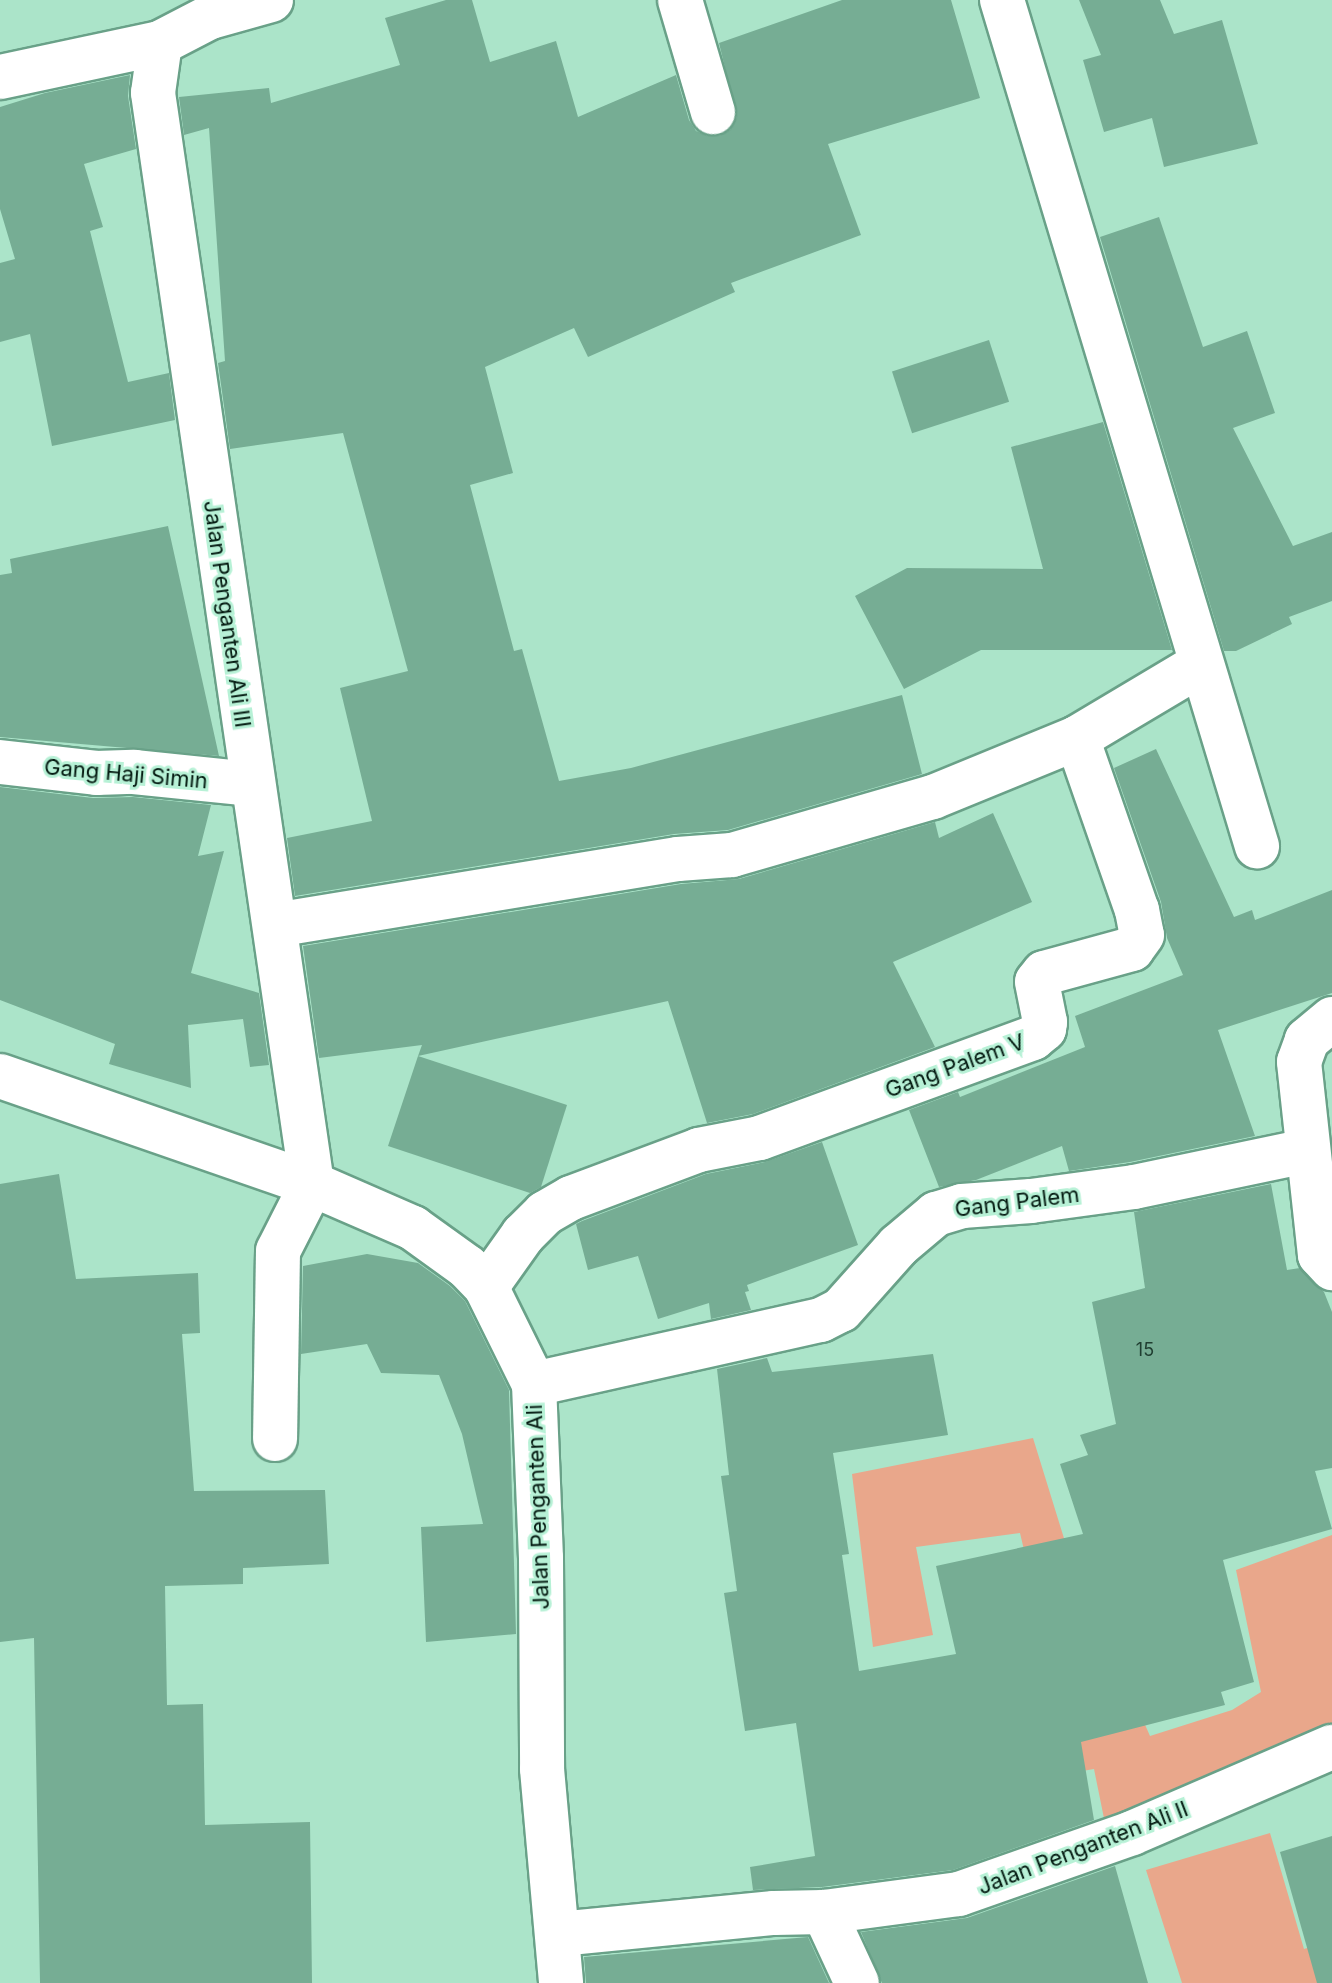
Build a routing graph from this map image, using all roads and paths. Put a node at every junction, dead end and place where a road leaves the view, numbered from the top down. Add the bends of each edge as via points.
1 (271, 0) edge
2 (680, 0) edge
3 (1002, 0) edge
4 (160, 43) junction
5 (0, 77) edge
6 (713, 112) dead end
7 (1201, 664) junction
8 (1077, 738) junction
9 (0, 762) edge
10 (252, 784) junction
11 (1257, 846) dead end
12 (275, 925) junction
13 (1332, 1019) edge
14 (0, 1076) edge
15 (1307, 1151) junction
16 (312, 1184) junction
17 (1332, 1268) edge
18 (486, 1287) junction
19 (534, 1384) junction
20 (275, 1439) dead end
21 (1332, 1747) edge
22 (824, 1912) junction
23 (559, 1934) junction
24 (561, 1983) edge
25 (857, 1983) edge

1 - 4 street via 210,17
2 - 6 street
3 - 7 street
4 - 5 street
4 - 10 street, Jalan Penganten Ali III via 153,93 156,122
7 - 8 street
7 - 11 street
8 - 12 street via 933,797 732,855 678,859
8 - 18 street, Gang Palem V via 1137,910 1142,935 1132,949 1044,973 1037,982 1044,1029 1033,1038 760,1138 699,1150 571,1198 523,1235
9 - 10 street, Gang Haji Simin
10 - 12 street, Jalan Penganten Ali III
12 - 16 street, Jalan Penganten Ali III
13 - 15 street via 1307,1040 1299,1062
14 - 16 street, Jalan Penganten Ali
15 - 17 street via 1320,1255
15 - 19 street, Gang Palem via 1134,1187 962,1206 936,1214 898,1246 841,1310 821,1320
16 - 18 street, Jalan Penganten Ali via 413,1228
16 - 20 street via 278,1251
18 - 19 street, Jalan Penganten Ali
19 - 23 street, Jalan Penganten Ali via 542,1769
21 - 22 street, Jalan Penganten Ali II via 1132,1833 959,1894
22 - 23 street, Jalan Penganten Ali II
22 - 25 street
23 - 24 street, Jalan Penganten Ali

